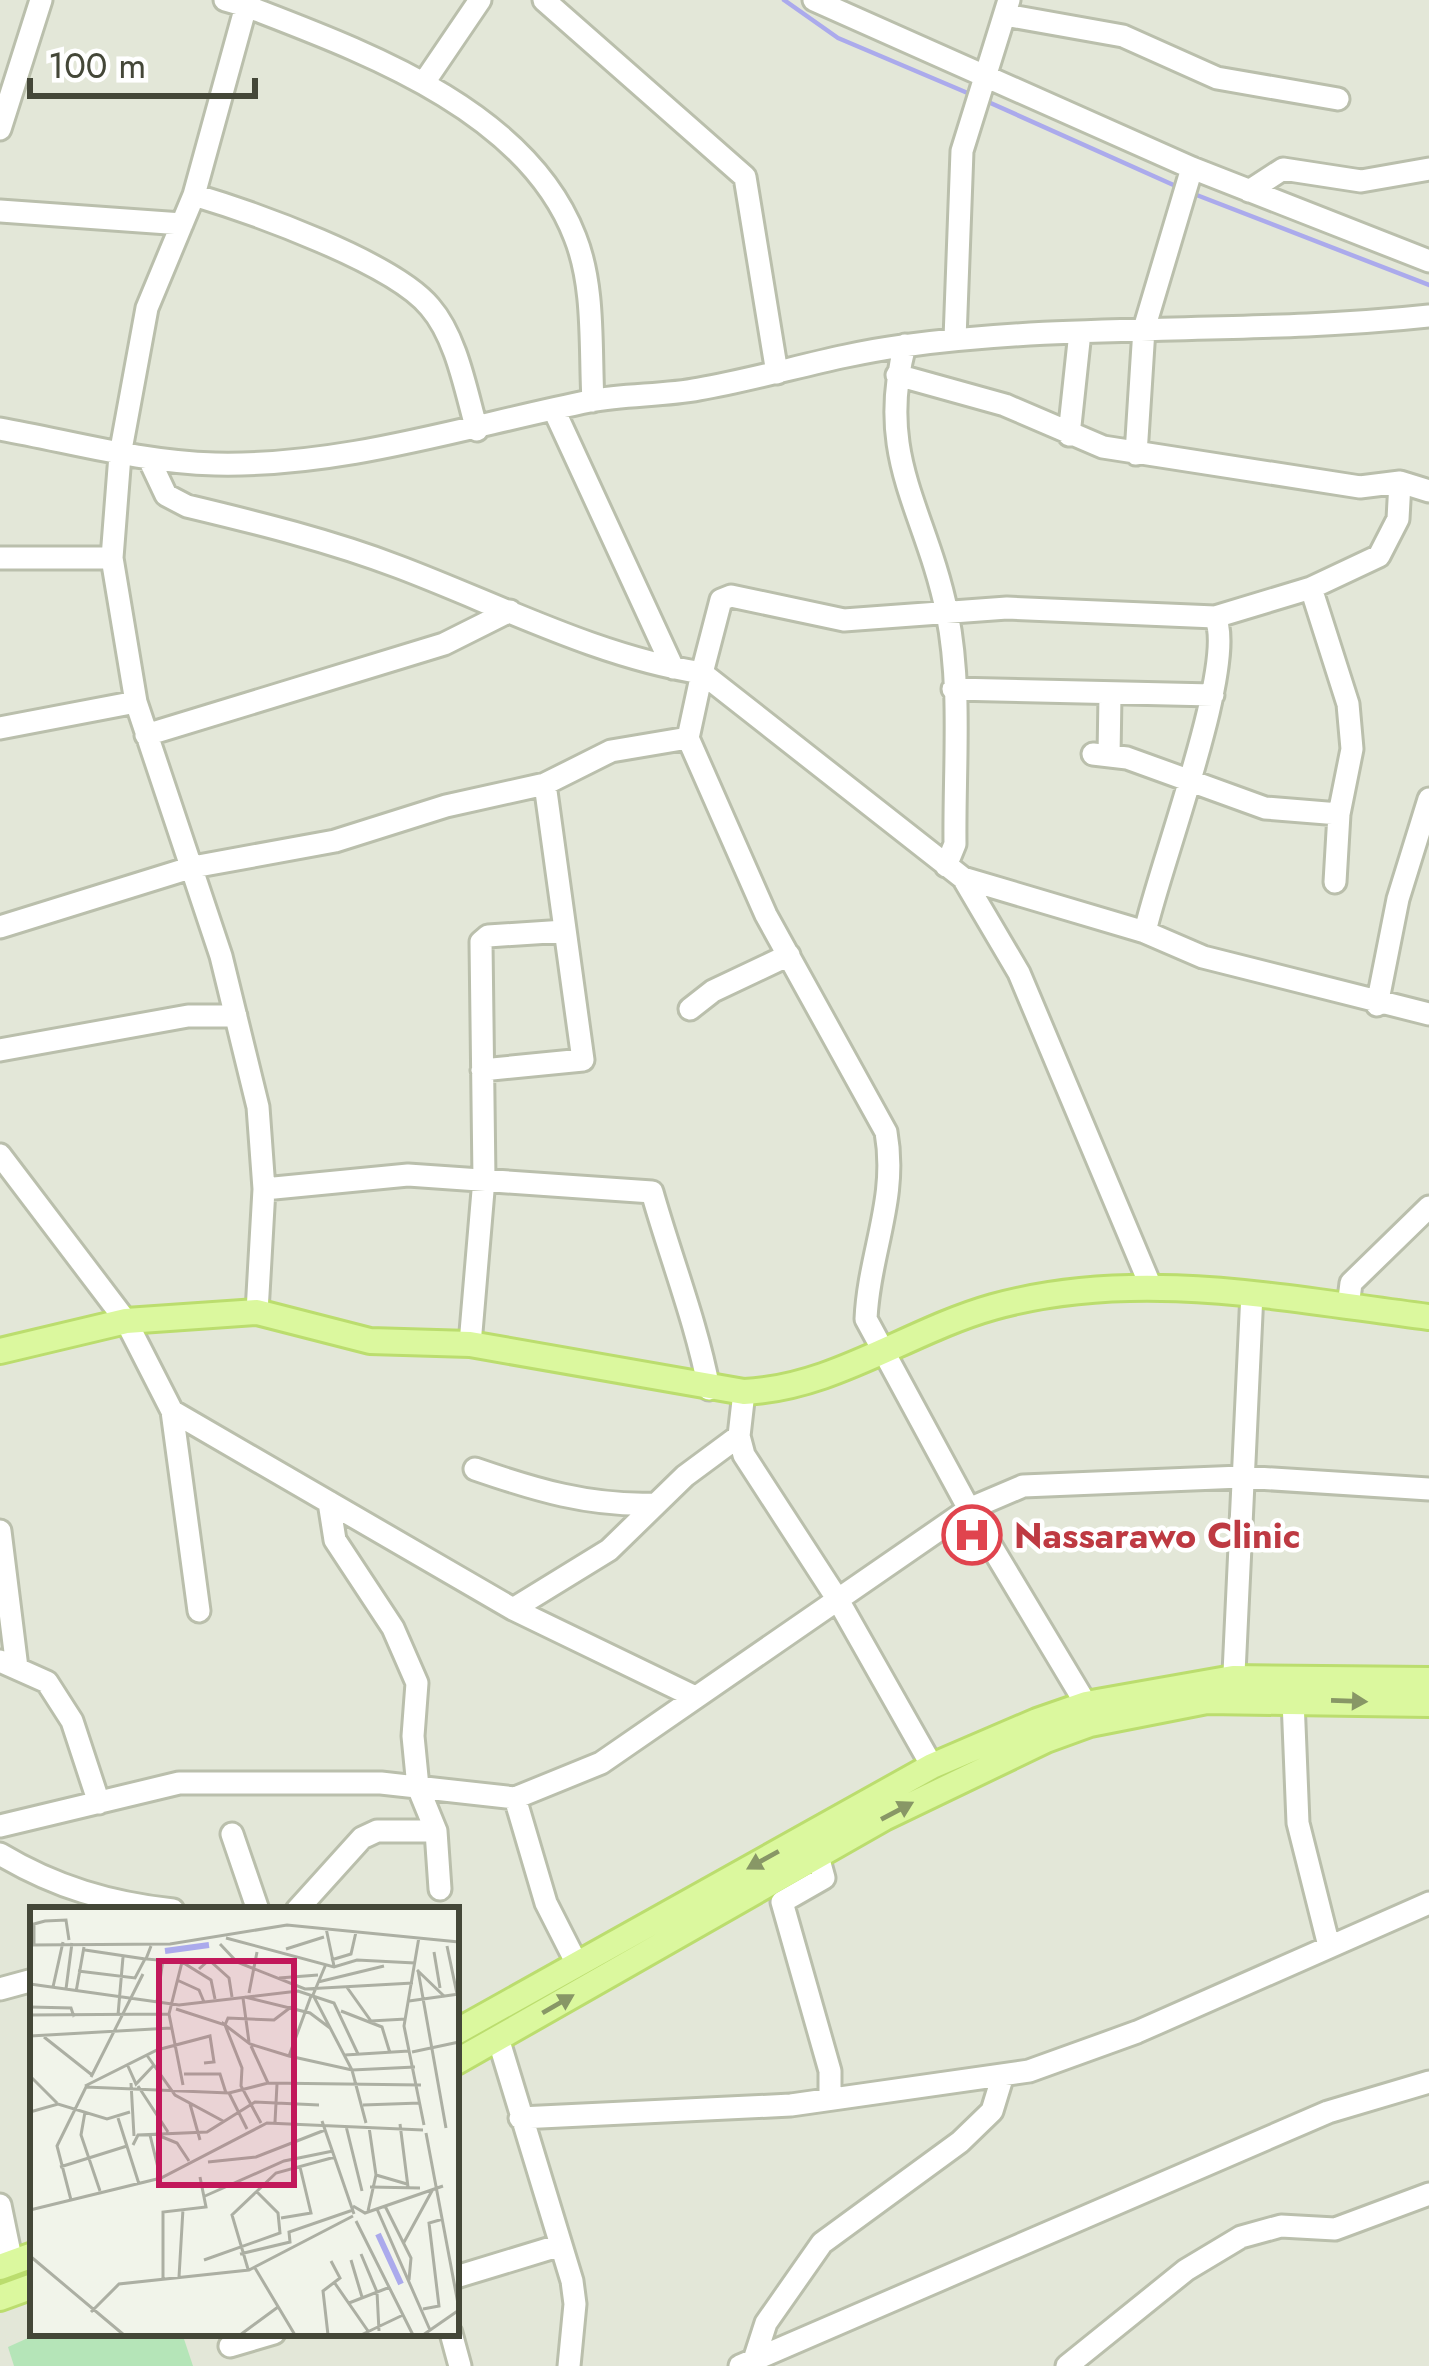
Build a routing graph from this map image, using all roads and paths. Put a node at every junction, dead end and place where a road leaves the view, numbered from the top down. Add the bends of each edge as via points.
1 (41, 0) edge
2 (479, 0) edge
3 (544, 0) edge
4 (814, 0) edge
5 (236, 3) edge
6 (1008, 8) edge
7 (986, 80) junction
8 (425, 81) junction
9 (1338, 99) dead end
10 (0, 128) edge
11 (1429, 169) edge
12 (1187, 182) junction
13 (1249, 191) junction
14 (194, 195) junction
15 (0, 211) edge
16 (182, 224) junction
17 (1429, 261) edge
18 (1429, 316) edge
19 (1144, 329) junction
20 (1080, 332) junction
21 (955, 339) junction
22 (905, 345) junction
23 (777, 373) junction
24 (897, 375) junction
25 (593, 401) junction
26 (554, 410) junction
27 (0, 429) edge
28 (477, 430) junction
29 (1070, 436) junction
30 (1136, 454) junction
31 (120, 455) junction
32 (148, 459) junction
33 (1400, 482) junction
34 (1429, 491) edge
35 (0, 558) edge
36 (112, 558) junction
37 (1311, 588) junction
38 (510, 611) junction
39 (947, 614) junction
40 (1215, 617) junction
41 (673, 668) junction
42 (702, 673) junction
43 (952, 689) junction
44 (1111, 695) junction
45 (1213, 695) junction
46 (136, 702) junction
47 (0, 728) edge
48 (146, 735) junction
49 (688, 738) junction
50 (1189, 779) junction
51 (545, 784) junction
52 (1428, 804) edge
53 (1339, 814) junction
54 (194, 867) junction
55 (955, 872) junction
56 (1335, 882) dead end
57 (0, 927) edge
58 (565, 931) junction
59 (1145, 932) junction
60 (789, 955) junction
61 (1377, 1005) junction
62 (690, 1010) dead end
63 (1429, 1014) edge
64 (236, 1016) junction
65 (0, 1050) edge
66 (482, 1070) junction
67 (0, 1155) edge
68 (484, 1179) junction
69 (264, 1189) junction
70 (1429, 1207) edge
71 (1151, 1286) junction
72 (1252, 1293) junction
73 (1348, 1307) junction
74 (256, 1312) junction
75 (1429, 1317) edge
76 (126, 1321) junction
77 (470, 1344) junction
78 (0, 1351) edge
79 (884, 1353) junction
80 (709, 1389) junction
81 (744, 1392) junction
82 (172, 1411) junction
83 (739, 1436) junction
84 (476, 1469) dead end
85 (1241, 1477) junction
86 (1429, 1490) edge
87 (329, 1502) junction
88 (653, 1504) junction
89 (969, 1509) junction
90 (0, 1531) edge
91 (838, 1600) junction
92 (513, 1609) junction
93 (199, 1610) dead end
94 (8, 1665) edge
95 (1429, 1680) edge
96 (1233, 1689) junction
97 (695, 1697) junction
98 (1292, 1700) junction
99 (1086, 1704) junction
100 (1429, 1704) edge
101 (932, 1766) junction
102 (418, 1787) junction
103 (514, 1798) junction
104 (99, 1803) junction
105 (0, 1826) edge
106 (436, 1831) junction
107 (232, 1834) dead end
108 (0, 1854) edge
109 (818, 1856) junction
110 (440, 1889) dead end
111 (76, 1901) edge
112 (1429, 1903) edge
113 (130, 1907) edge
114 (257, 1907) edge
115 (300, 1907) edge
116 (1329, 1946) junction
117 (577, 1964) junction
118 (30, 1982) edge
119 (0, 1988) edge
120 (459, 2030) edge
121 (498, 2038) junction
122 (459, 2060) edge
123 (1003, 2075) junction
124 (1429, 2082) edge
125 (830, 2098) junction
126 (520, 2118) junction
127 (1429, 2194) edge
128 (0, 2205) edge
129 (561, 2245) junction
130 (15, 2261) edge
131 (459, 2276) edge
132 (30, 2287) edge
133 (0, 2298) edge
134 (265, 2336) edge
135 (453, 2336) edge
136 (231, 2348) edge
137 (747, 2363) edge
138 (460, 2366) edge
139 (569, 2366) edge
140 (1067, 2366) edge

1 - 10 street
2 - 8 street
3 - 23 street via 745,177
4 - 7 street
5 - 8 street
5 - 14 street
6 - 7 street
6 - 9 street via 1124,36 1217,78
7 - 12 street
7 - 21 street via 962,151
8 - 25 street via 510,148 559,203 586,276
11 - 13 street via 1361,181 1283,169
12 - 13 street
12 - 19 street
13 - 17 street
14 - 16 street
14 - 28 street via 266,216 366,264 430,307
15 - 16 street
16 - 31 street via 147,308
18 - 19 street via 1308,329
19 - 20 street
19 - 30 street
20 - 21 street
20 - 29 street
21 - 22 street
22 - 23 street
22 - 24 street
23 - 25 street
24 - 29 street via 1005,405
24 - 39 street via 898,452
25 - 26 street
26 - 28 street
26 - 41 street
27 - 31 street
28 - 32 street via 332,457
29 - 30 street
30 - 33 street via 1360,487
31 - 32 street
31 - 36 street
32 - 38 street via 166,495 188,506 394,565
33 - 34 street
33 - 37 street via 1398,519 1378,556
35 - 36 street
36 - 46 street
37 - 40 street
37 - 53 street via 1348,704 1352,749
38 - 41 street
38 - 48 street via 444,644
39 - 40 street via 1007,608
39 - 42 street via 844,620 725,597
39 - 43 street
40 - 45 street
41 - 42 street
42 - 49 street
42 - 55 street
43 - 44 street
43 - 55 street
44 - 45 street
44 - 50 street via 1101,755
45 - 50 street
46 - 47 street
46 - 48 street
48 - 54 street
49 - 51 street via 610,751
49 - 60 street
50 - 53 street via 1265,808
50 - 59 street
51 - 54 street via 335,841
51 - 58 street
52 - 61 street
53 - 56 street
54 - 57 street
54 - 64 street
55 - 59 street
55 - 71 street via 1019,973
58 - 66 street via 481,942
58 - 66 street via 583,1060
59 - 61 street via 1203,957
60 - 62 street
60 - 79 street via 886,1132 889,1212 866,1319
61 - 63 street
64 - 65 street via 188,1016
64 - 69 street via 258,1107
66 - 68 street
67 - 76 street
68 - 69 street via 408,1175
68 - 77 street
68 - 80 street via 652,1192 678,1287 696,1321
69 - 74 street
70 - 73 street via 1352,1283
71 - 72 main road
71 - 79 main road via 993,1307
72 - 73 main road
72 - 85 street
73 - 75 main road
74 - 76 main road
74 - 77 main road via 370,1341
76 - 78 main road
76 - 82 street
77 - 80 main road
79 - 81 main road via 785,1390
79 - 89 street
80 - 81 main road
81 - 83 street
82 - 87 street
82 - 93 street
83 - 88 street
83 - 91 street
84 - 88 street via 605,1506
85 - 86 street
85 - 89 street via 1023,1486
85 - 96 street
87 - 92 street
87 - 102 street via 335,1540 393,1628 417,1683
88 - 92 street via 609,1550
89 - 91 street
89 - 99 street
90 - 94 street
91 - 97 street
91 - 101 street
92 - 97 street
94 - 104 street via 47,1682 72,1721
95 - 96 main road
96 - 98 main road
96 - 99 main road
109 -> 96 main road via 1046,1741
97 - 103 street via 601,1763
98 -> 100 main road
98 - 116 street via 1298,1823
99 - 101 main road
101 -> 117 main road
102 - 103 street
102 - 104 street via 179,1783
102 - 106 street
103 - 117 street via 546,1903
104 - 105 street
106 - 110 street
106 - 115 street via 362,1838
107 - 114 street
108 - 111 street
121 -> 109 main road
109 - 125 street via 824,1878 782,1902 830,2072
111 - 113 street
112 - 116 street
116 - 123 street via 1059,2063
117 - 120 main road
118 - 119 street
121 - 122 main road
121 - 126 street
123 - 125 street
123 - 137 street via 992,2110 960,2142 822,2243
124 - 137 street via 1328,2112
125 - 126 street
126 - 129 street
127 - 140 street via 1335,2229 1281,2226 1241,2237 1186,2270
128 - 130 street
129 - 131 street
129 - 139 street via 575,2304
132 - 133 main road
134 - 136 street
135 - 138 street

